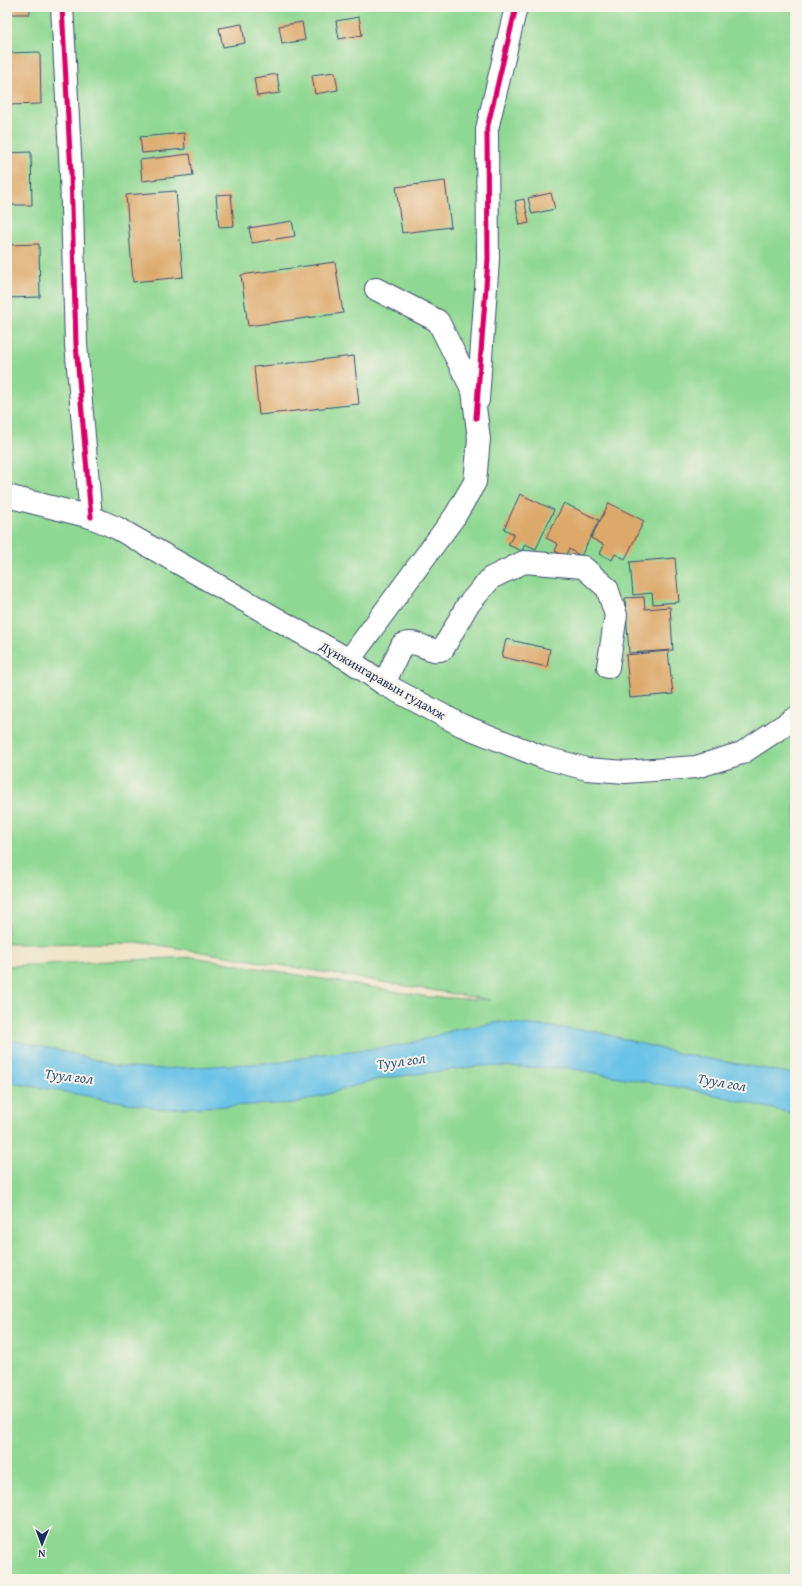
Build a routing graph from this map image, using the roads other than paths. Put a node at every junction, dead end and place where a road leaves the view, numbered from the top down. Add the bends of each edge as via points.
1 (62, 7) edge
2 (516, 7) edge
3 (376, 289) dead end
4 (476, 418) junction
5 (7, 496) edge
6 (91, 517) junction
7 (349, 660) junction
8 (608, 667) dead end
9 (384, 684) junction
10 (795, 718) edge

1 - 6 street via 71,173 76,344
2 - 4 street via 487,129 488,260
3 - 4 street via 438,321 473,390
4 - 7 street via 479,440 475,482 455,516
5 - 6 street, Дүнжингаравын гудамж
6 - 7 street, Дүнжингаравын гудамж via 117,528
7 - 9 street, Дүнжингаравын гудамж
8 - 9 street via 616,615 607,588 583,567 524,562 491,578 467,606 443,649 413,642 402,645
9 - 10 street, Дүнжингаравын гудамж via 461,725 542,757 587,769 625,772 696,767 742,753

